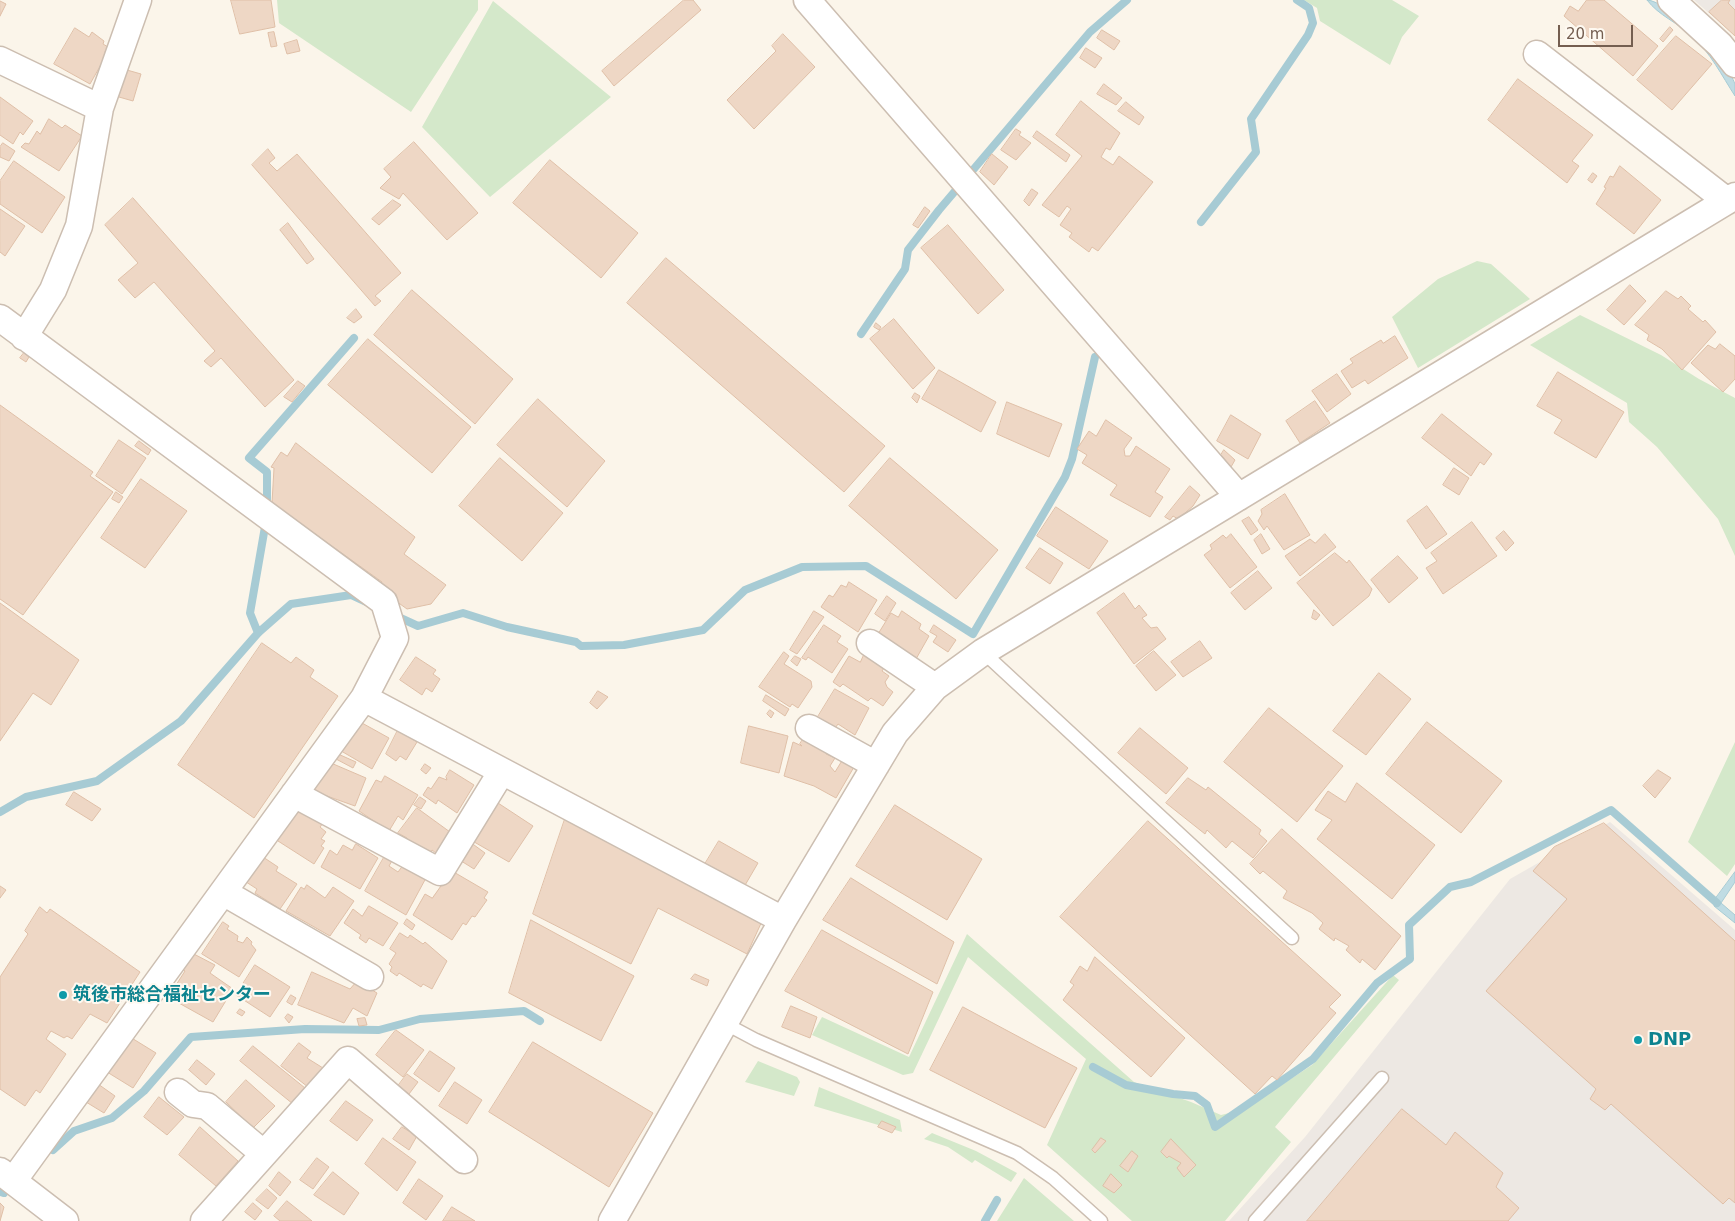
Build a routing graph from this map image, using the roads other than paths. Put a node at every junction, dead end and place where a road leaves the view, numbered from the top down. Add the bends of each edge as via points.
1 (138, 0) edge
2 (807, 0) edge
3 (1671, 0) edge
4 (1538, 54) dead end
5 (0, 60) edge
6 (1735, 64) edge
7 (100, 108) junction
8 (1731, 198) edge
9 (0, 318) edge
10 (24, 336) junction
11 (1239, 497) junction
12 (870, 643) dead end
13 (983, 652) junction
14 (935, 687) junction
15 (364, 698) junction
16 (809, 728) dead end
17 (876, 766) junction
18 (502, 771) junction
19 (294, 794) junction
20 (224, 892) junction
21 (783, 920) junction
22 (1292, 938) dead end
23 (370, 977) dead end
24 (724, 1023) junction
25 (1382, 1078) dead end
26 (178, 1092) dead end
27 (264, 1154) junction
28 (464, 1160) dead end
29 (7, 1176) edge
30 (65, 1221) edge
31 (204, 1221) edge
32 (612, 1221) edge
33 (1101, 1221) edge
34 (1255, 1221) edge

1 - 7 street
2 - 11 street
3 - 6 street via 1720,45
4 - 8 street
5 - 7 street
7 - 10 street via 79,226 53,290
8 - 11 street
9 - 10 street
10 - 15 street via 384,602 395,638
11 - 13 street
12 - 14 street
13 - 14 street
13 - 22 lane
14 - 17 street via 895,733
15 - 18 street
15 - 19 street
16 - 17 street
17 - 21 street
18 - 19 street via 440,872
18 - 21 street
19 - 20 street
20 - 23 street
20 - 29 street
21 - 24 street
24 - 32 street
24 - 33 lane via 756,1040 1018,1152
25 - 34 lane
26 - 27 street via 193,1104 207,1106
27 - 28 street via 348,1060
27 - 31 street
29 - 30 street

